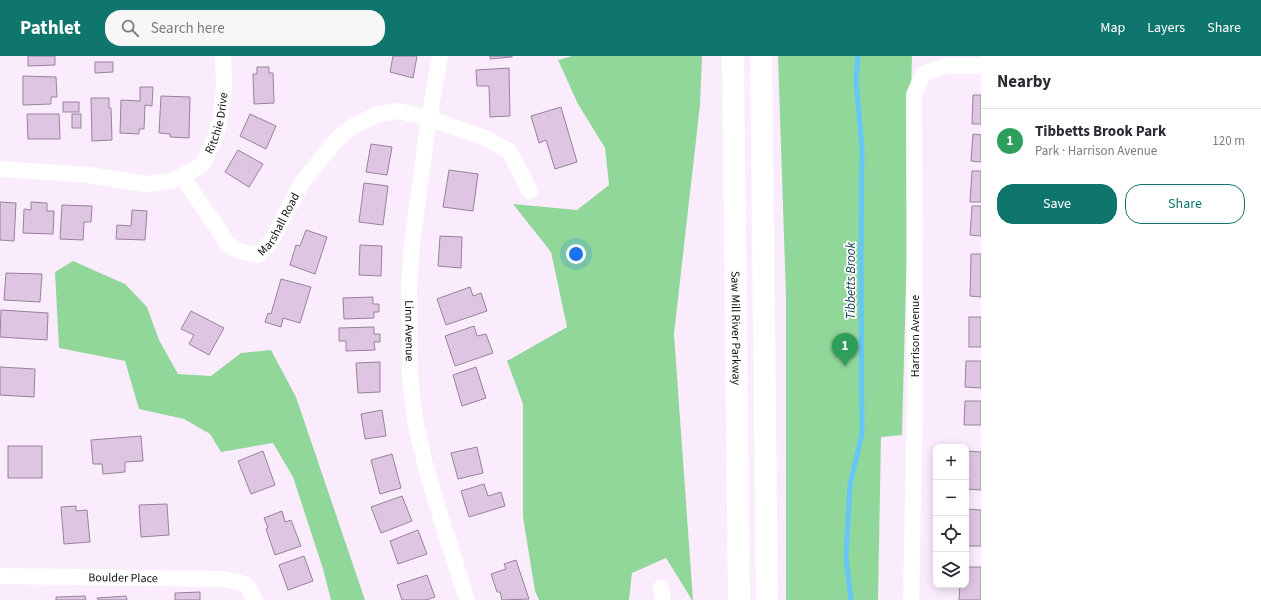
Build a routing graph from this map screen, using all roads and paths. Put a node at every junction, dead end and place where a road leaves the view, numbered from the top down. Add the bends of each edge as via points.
1 (224, 56) edge
2 (440, 56) edge
3 (734, 56) edge
4 (761, 56) edge
5 (981, 66) edge
6 (429, 118) junction
7 (0, 169) edge
8 (182, 176) junction
9 (530, 191) dead end
10 (0, 576) edge
11 (255, 600) edge
12 (467, 600) edge
13 (739, 600) edge
14 (767, 600) edge
15 (911, 600) edge

1 - 8 street, Ritchie Drive via 224,89 220,120 213,143 202,165
2 - 6 street, Linn Avenue
3 - 13 highway, Saw Mill River Parkway
4 - 14 highway
5 - 15 street, Harrison Avenue via 945,66 923,74 914,94 915,403
6 - 8 street, Marshall Road via 398,111 379,114 353,126 336,140 301,184 271,242 258,255 239,251 228,244
6 - 9 street, Marshall Road via 486,138 509,151
6 - 12 street, Linn Avenue via 412,243 409,289 410,375 415,421 425,464
7 - 8 street via 89,175 145,184 171,181
10 - 11 street, Boulder Place via 222,579 246,584

